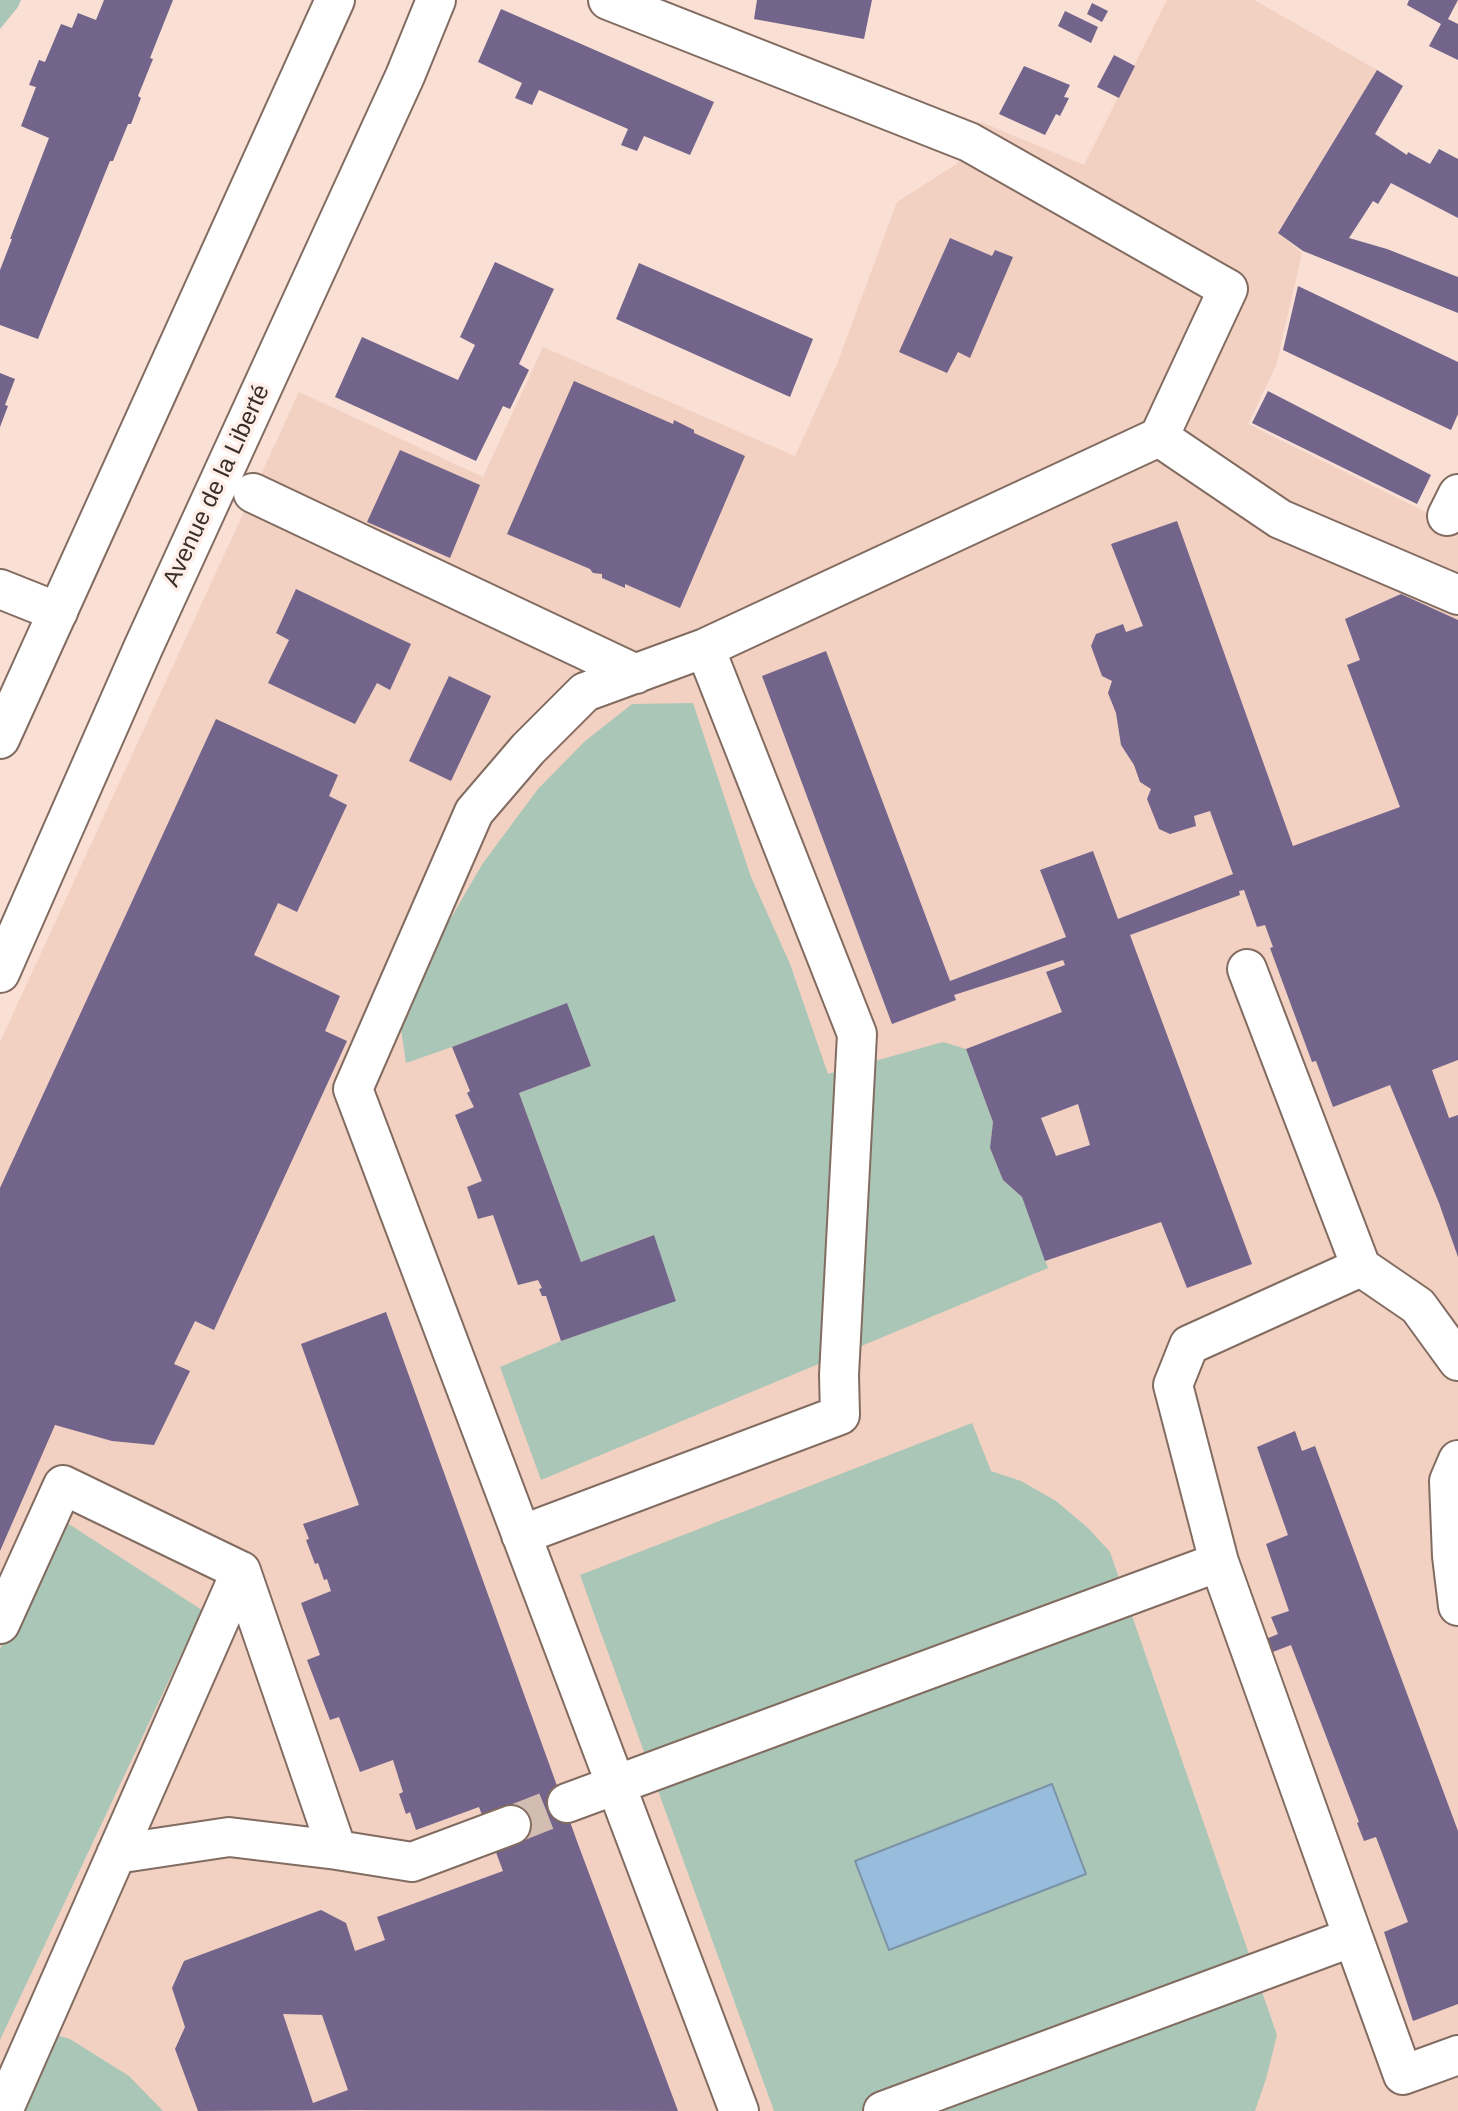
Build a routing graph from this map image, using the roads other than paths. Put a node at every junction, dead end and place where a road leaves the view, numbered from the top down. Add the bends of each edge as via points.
1 (335, 0) edge
2 (436, 0) edge
3 (608, 0) edge
4 (1159, 437) junction
5 (253, 493) dead end
6 (0, 589) edge
7 (1458, 595) edge
8 (58, 612) junction
9 (705, 648) junction
10 (636, 674) junction
11 (0, 739) edge
12 (1247, 969) dead end
13 (0, 973) edge
14 (1361, 1267) junction
15 (1458, 1362) edge
16 (1458, 1460) edge
17 (521, 1535) junction
18 (1219, 1562) junction
19 (241, 1571) junction
20 (1458, 1606) edge
21 (0, 1624) edge
22 (615, 1785) junction
23 (568, 1803) tunnel mouth
24 (511, 1825) tunnel mouth
25 (337, 1850) junction
26 (117, 1854) junction
27 (1353, 1937) junction
28 (1458, 2054) edge
29 (3, 2111) edge
30 (739, 2111) edge
31 (883, 2111) edge

1 - 8 main road
2 - 13 main road, Avenue de la Liberté
3 - 4 main road via 969,142 1228,289
4 - 7 main road via 1280,519
4 - 9 main road
5 - 10 main road
6 - 8 main road
8 - 11 main road
9 - 10 main road
9 - 17 main road via 857,1034 840,1415
10 - 17 main road via 585,692 527,748 474,812 353,1088
12 - 14 main road
14 - 15 main road via 1418,1306
14 - 18 main road via 1189,1345 1173,1385
16 - 20 main road via 1449,1481
17 - 22 main road
18 - 22 main road
18 - 27 main road
19 - 21 main road via 63,1485
19 - 25 main road
19 - 26 main road
22 - 23 main road
22 - 30 main road
24 - 25 main road via 412,1862
25 - 26 main road via 229,1837
26 - 29 main road
27 - 28 main road via 1403,2075
27 - 31 main road

